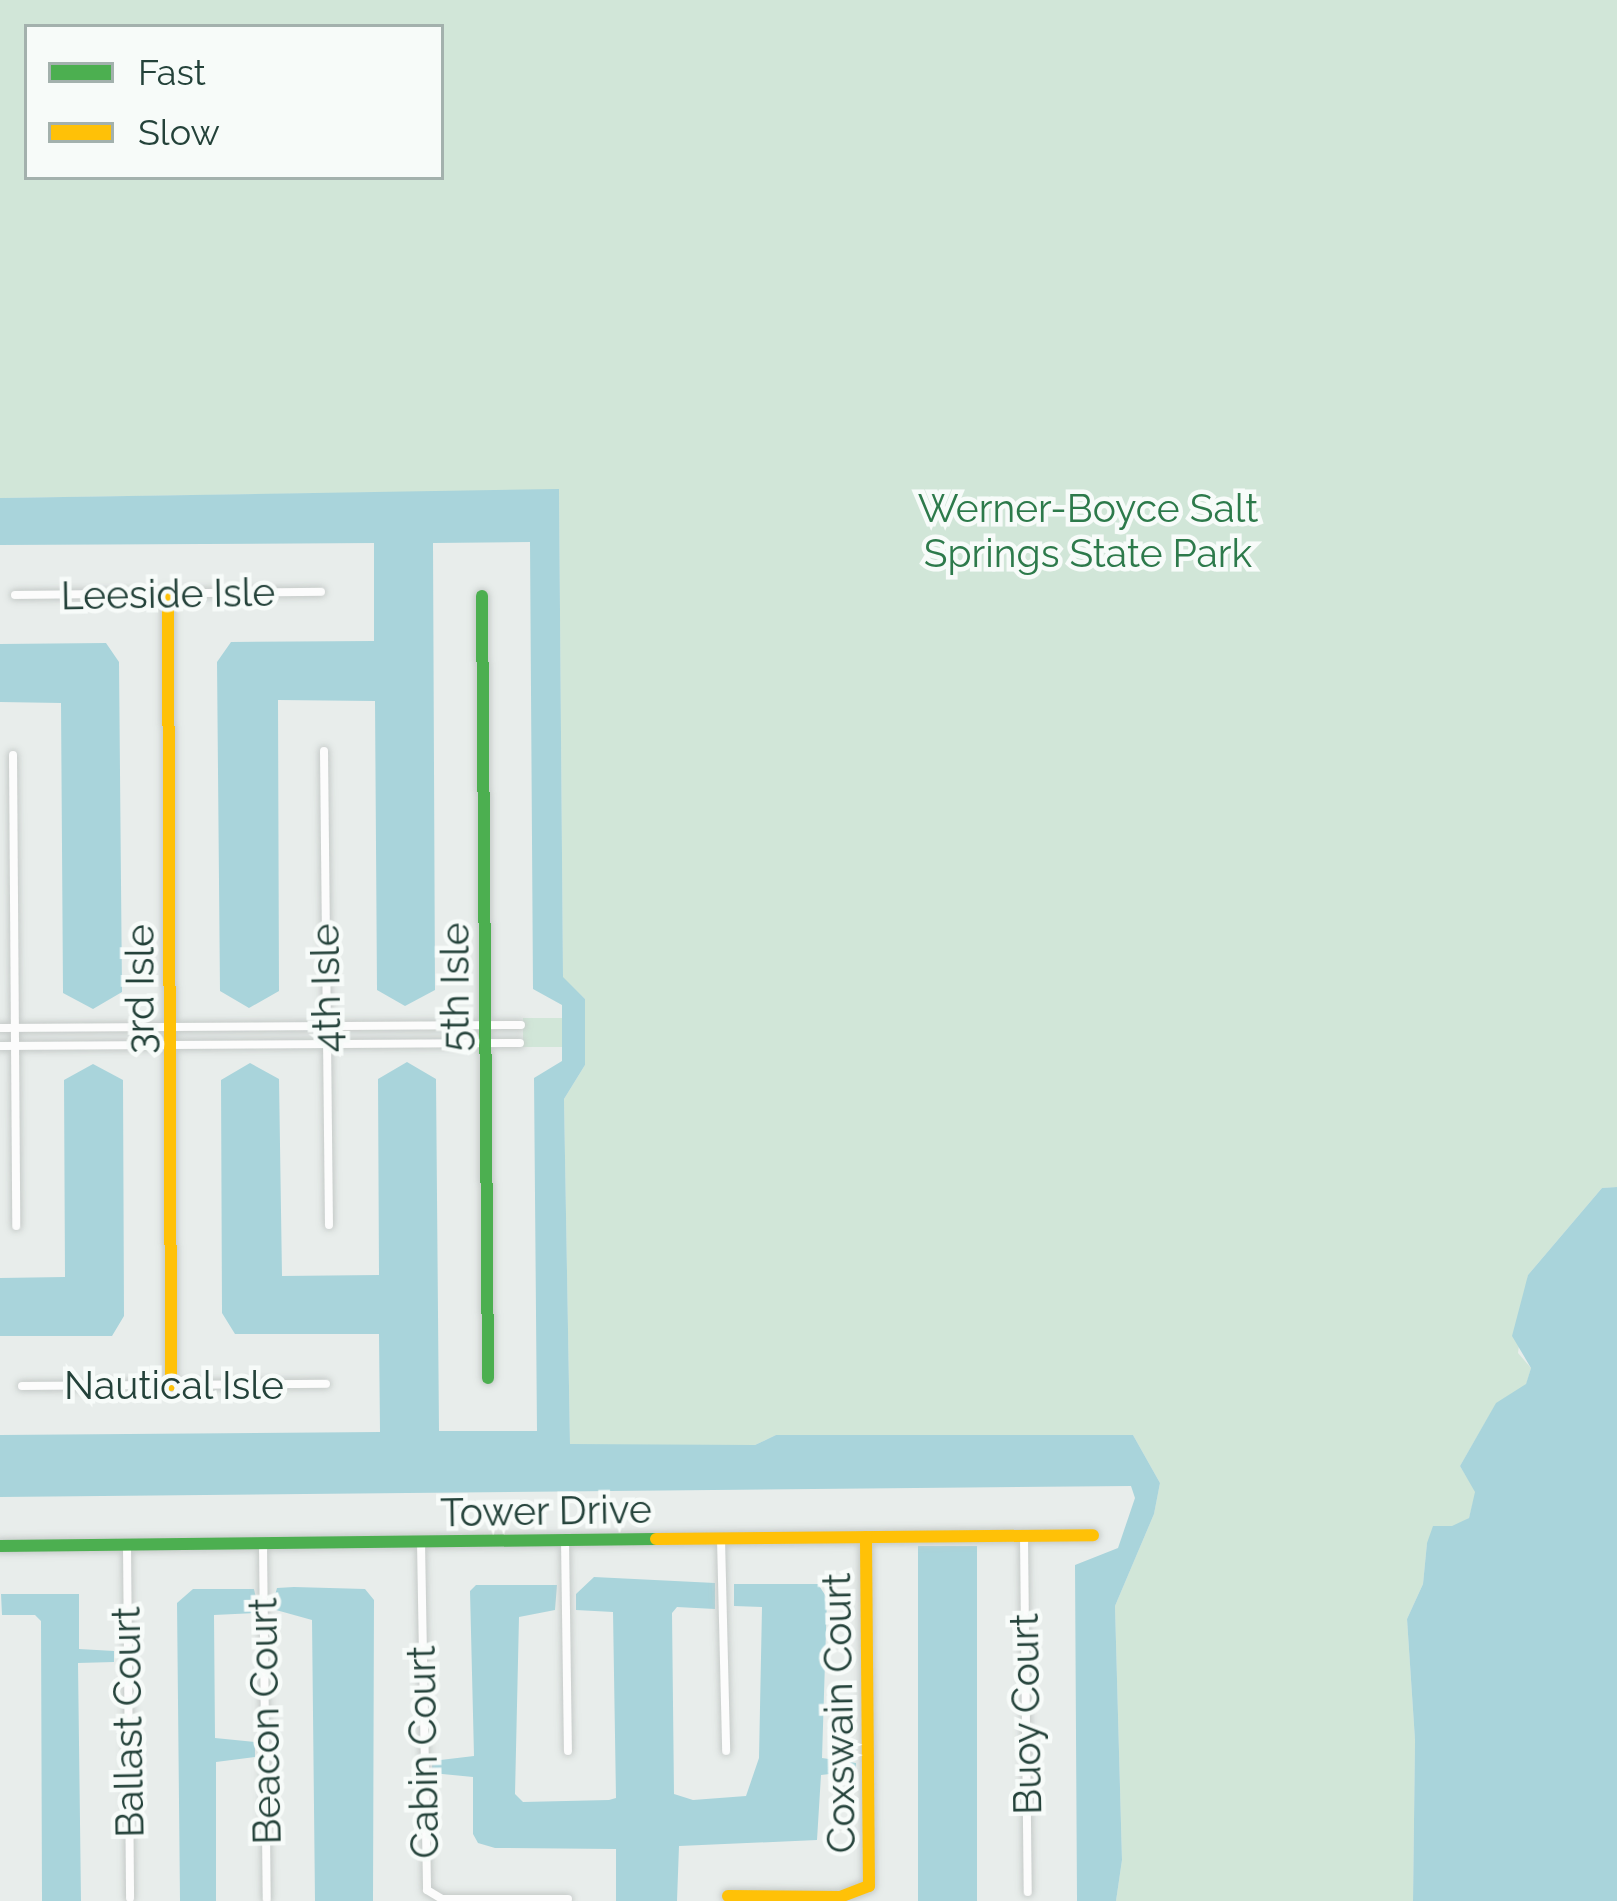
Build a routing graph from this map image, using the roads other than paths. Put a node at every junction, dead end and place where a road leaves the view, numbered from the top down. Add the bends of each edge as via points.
1 (322, 592) dead end
2 (168, 593) junction
3 (15, 595) dead end
4 (482, 596) dead end
5 (324, 751) dead end
6 (13, 755) dead end
7 (485, 1025) junction
8 (521, 1025) dead end
9 (327, 1026) junction
10 (170, 1027) junction
11 (0, 1028) edge
12 (15, 1028) junction
13 (485, 1043) junction
14 (520, 1043) dead end
15 (327, 1044) junction
16 (0, 1046) edge
17 (15, 1046) junction
18 (170, 1046) junction
19 (328, 1225) dead end
20 (16, 1226) dead end
21 (488, 1378) dead end
22 (326, 1384) dead end
23 (171, 1385) junction
24 (22, 1386) dead end
25 (1093, 1535) dead end
26 (1024, 1536) junction
27 (866, 1538) junction
28 (721, 1539) junction
29 (565, 1540) junction
30 (421, 1542) junction
31 (263, 1544) junction
32 (127, 1545) junction
33 (0, 1546) edge
34 (568, 1751) dead end
35 (726, 1751) dead end
36 (1028, 1892) dead end
37 (728, 1896) dead end
38 (130, 1898) edge
39 (267, 1899) edge
40 (568, 1899) edge

1 - 2 street, Leeside Isle
2 - 3 street, Leeside Isle
2 - 10 street, 3rd Isle
4 - 7 street, 5th Isle
5 - 9 street, 4th Isle
6 - 12 street
7 - 8 street
7 - 9 street
7 - 13 street, 5th Isle
9 - 10 street
9 - 15 street, 4th Isle
10 - 12 street
10 - 18 street, 3rd Isle
11 - 12 street
12 - 17 street
13 - 14 street
13 - 15 street
13 - 21 street, 5th Isle
15 - 18 street
15 - 19 street, 4th Isle
16 - 17 street
17 - 18 street
17 - 20 street
18 - 23 street, 3rd Isle
22 - 23 street, Nautical Isle
23 - 24 street, Nautical Isle
25 - 26 street, Tower Drive
26 - 27 street, Tower Drive
26 - 36 street, Buoy Court
27 - 28 street, Tower Drive
27 - 37 street, Coxswain Court via 869,1886 840,1897
28 - 29 street, Tower Drive
28 - 35 street
29 - 30 street, Tower Drive
29 - 34 street
30 - 31 street, Tower Drive
30 - 40 street, Cabin Court via 427,1890 442,1899
31 - 32 street, Tower Drive
31 - 39 street, Beacon Court
32 - 33 street, Tower Drive
32 - 38 street, Ballast Court

